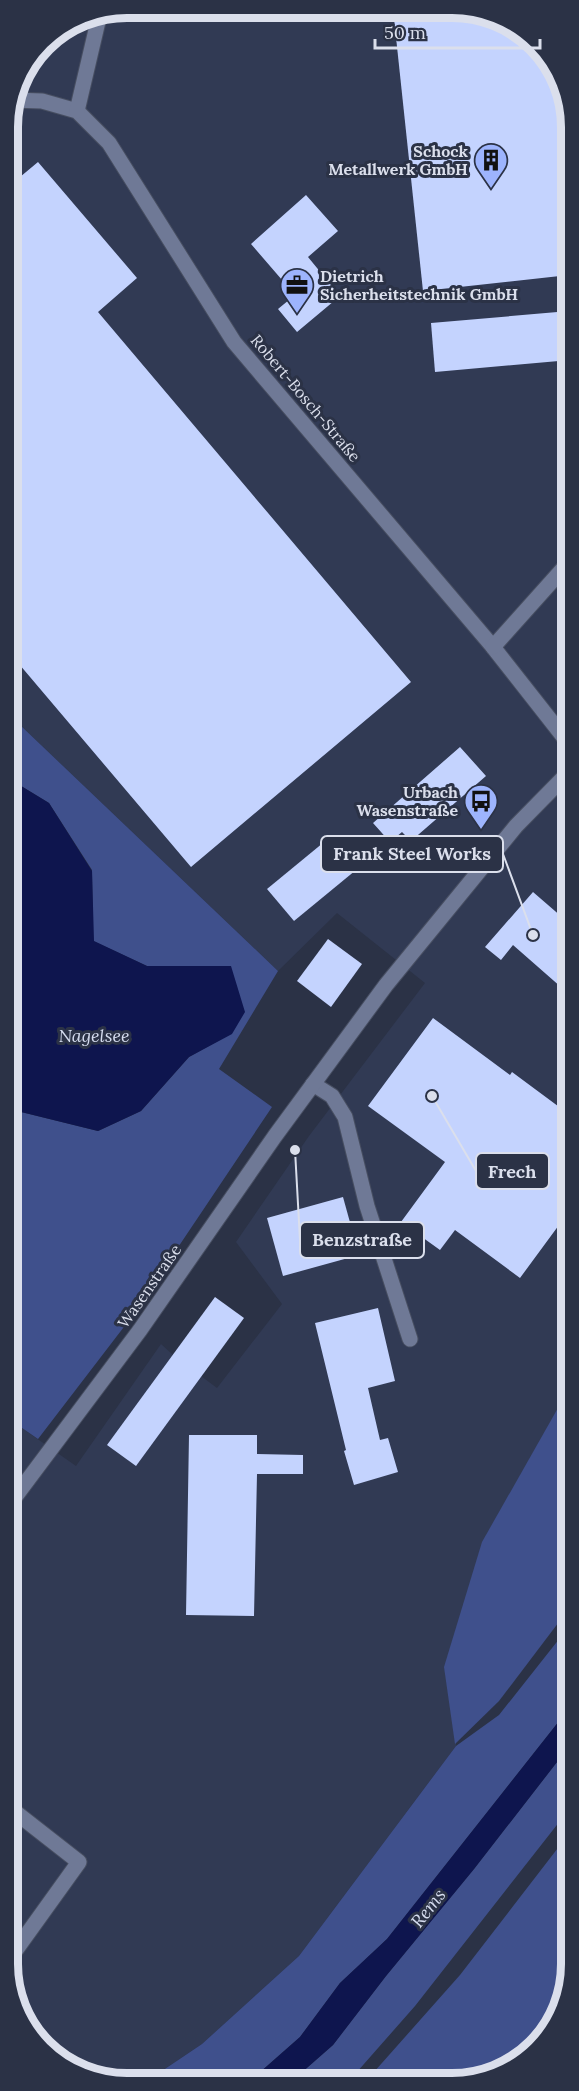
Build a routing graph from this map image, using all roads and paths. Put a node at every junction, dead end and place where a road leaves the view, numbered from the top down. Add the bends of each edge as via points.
1 (98, 22) edge
2 (21, 100) edge
3 (77, 111) junction
4 (561, 571) edge
5 (493, 647) junction
6 (561, 734) edge
7 (561, 780) edge
8 (313, 1084) junction
9 (410, 1339) dead end
10 (18, 1493) edge
11 (18, 1814) edge
12 (18, 1947) edge

1 - 3 street
2 - 3 street, Robert-Bosch-Straße via 42,101
3 - 5 street, Robert-Bosch-Straße via 109,143 234,342
4 - 5 street
5 - 6 street, Robert-Bosch-Straße
7 - 8 street, Wasenstraße via 516,826 464,889
8 - 9 street via 332,1096 345,1117 367,1206
8 - 10 street, Wasenstraße via 140,1330
11 - 12 street via 79,1862

